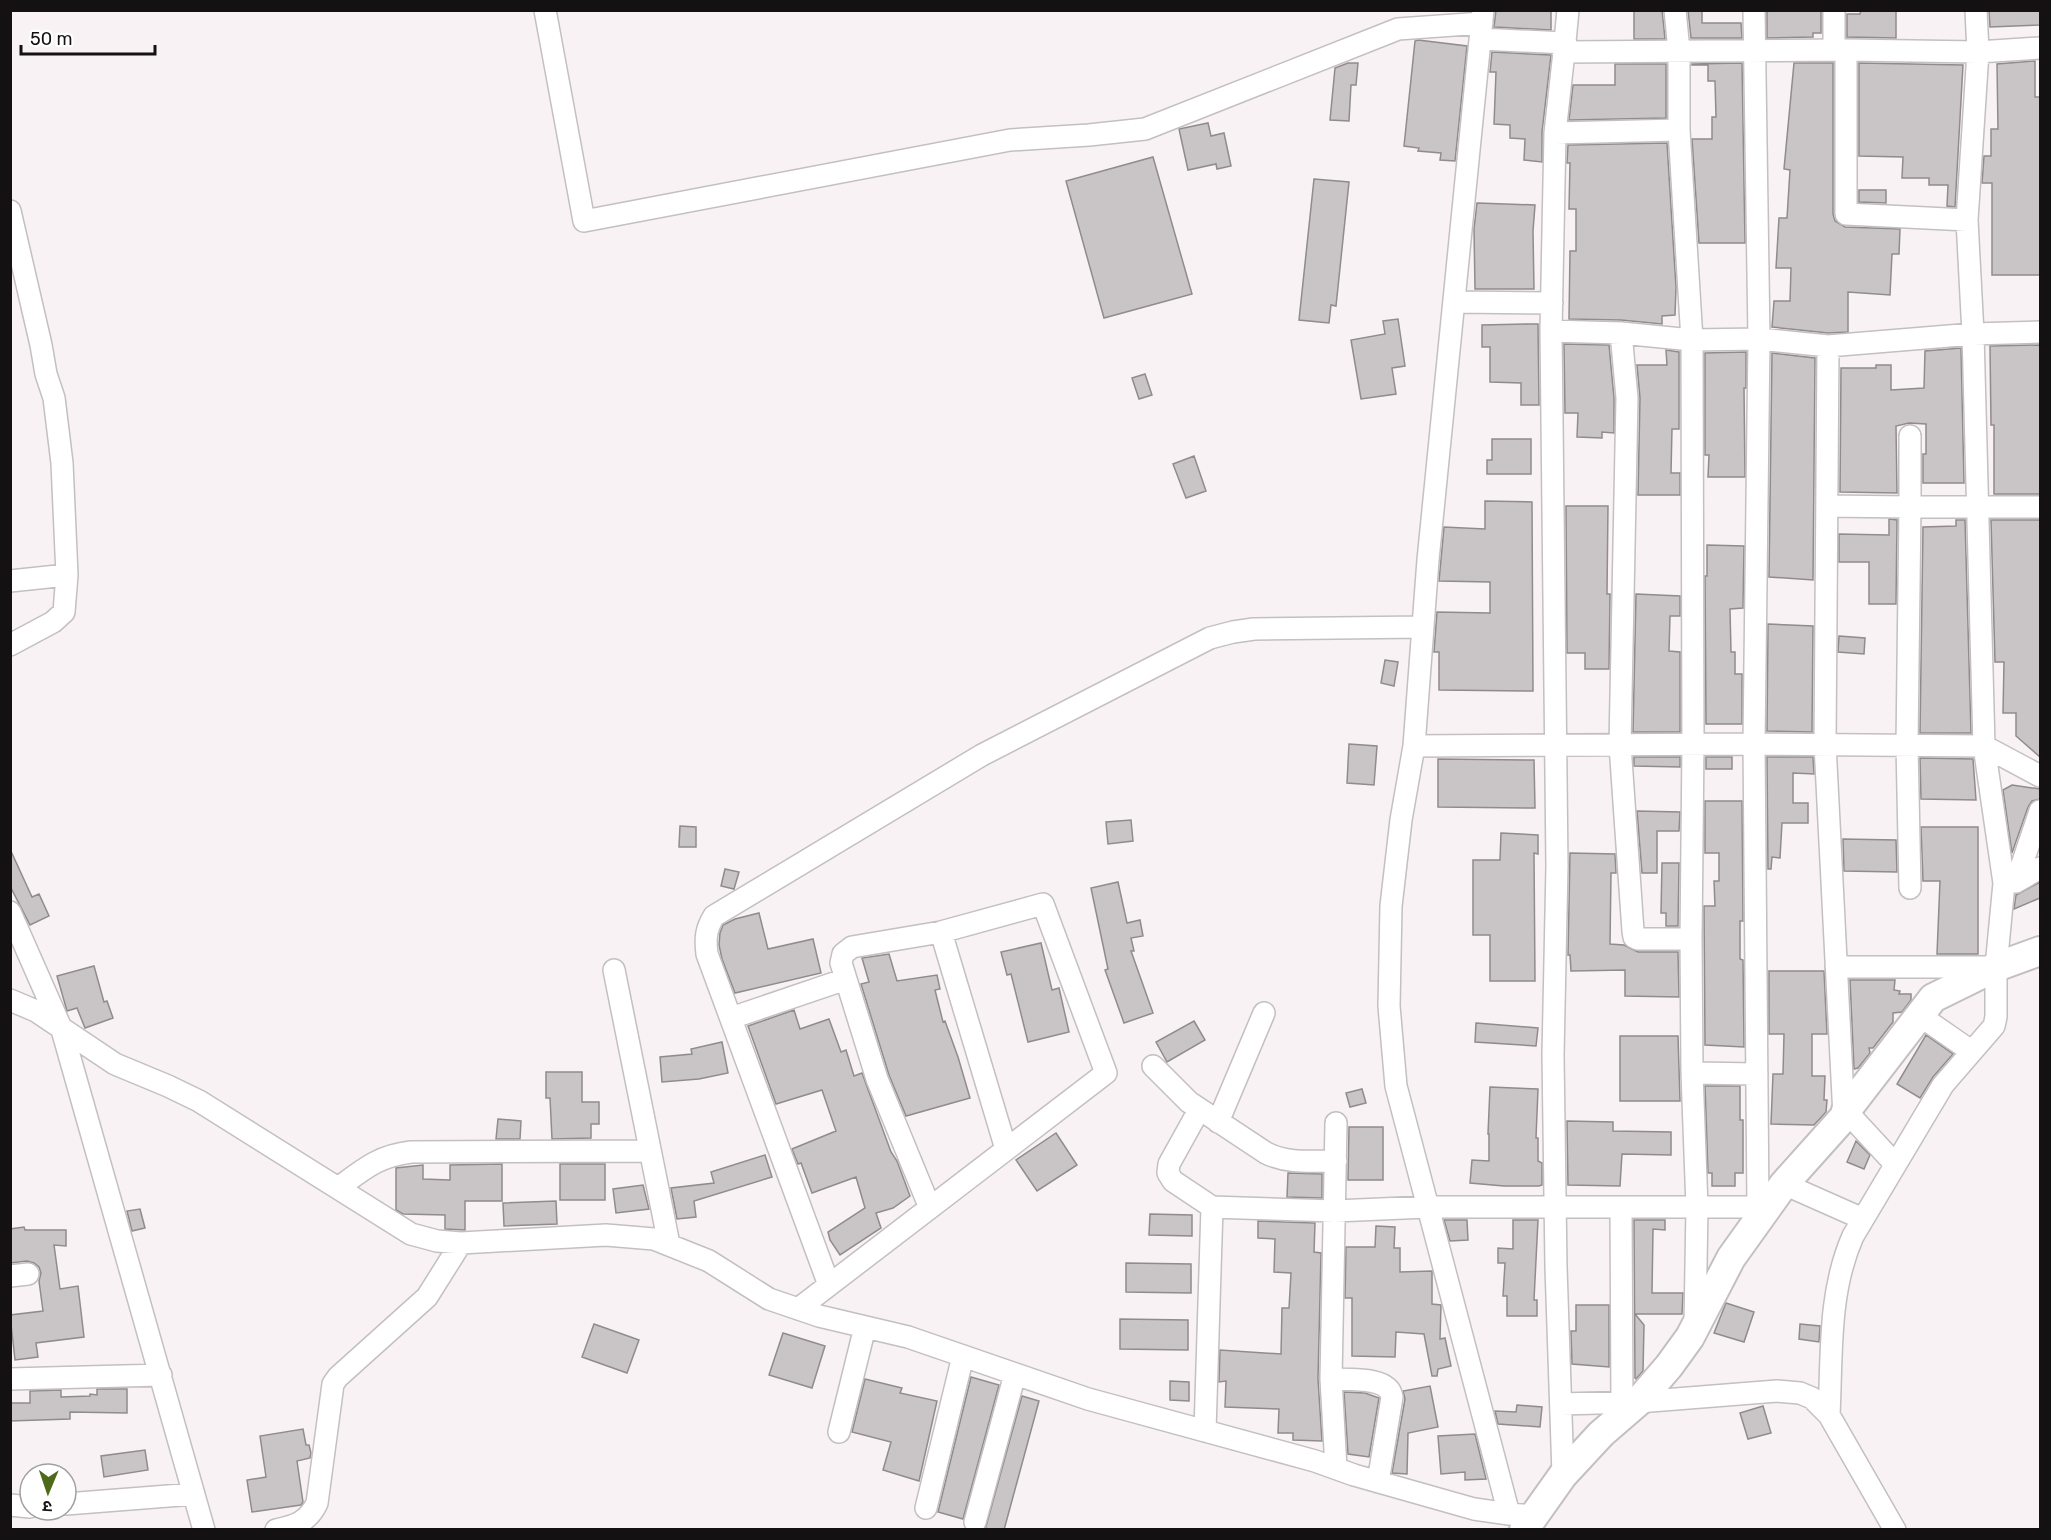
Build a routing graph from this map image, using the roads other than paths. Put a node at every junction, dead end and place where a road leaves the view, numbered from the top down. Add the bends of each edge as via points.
1 (544, 10) edge
2 (1568, 10) edge
3 (1676, 10) edge
4 (1754, 10) edge
5 (1834, 10) edge
6 (1976, 10) edge
7 (1482, 24) edge
8 (1565, 48) junction
9 (2040, 48) edge
10 (1754, 50) junction
11 (1840, 50) junction
12 (1679, 51) junction
13 (1978, 52) junction
14 (1679, 130) junction
15 (1555, 133) junction
16 (10, 211) edge
17 (1967, 220) junction
18 (1454, 302) junction
19 (1552, 303) junction
20 (1551, 331) junction
21 (2040, 332) edge
22 (1621, 333) junction
23 (1973, 333) junction
24 (1759, 339) junction
25 (1692, 340) junction
26 (1828, 346) junction
27 (1910, 436) dead end
28 (1827, 506) junction
29 (1978, 506) junction
30 (1910, 507) junction
31 (2040, 507) edge
32 (67, 575) junction
33 (10, 581) edge
34 (1423, 627) junction
35 (10, 645) edge
36 (1620, 744) junction
37 (1693, 744) junction
38 (1754, 744) junction
39 (1826, 744) junction
40 (1556, 745) junction
41 (1906, 745) junction
42 (1414, 746) junction
43 (1984, 746) junction
44 (2040, 776) edge
45 (2040, 811) edge
46 (2040, 868) edge
47 (2010, 882) junction
48 (1910, 888) dead end
49 (10, 912) edge
50 (941, 932) junction
51 (1692, 939) junction
52 (2040, 951) edge
53 (1836, 967) junction
54 (1996, 967) junction
55 (614, 970) dead end
56 (846, 979) junction
57 (10, 1000) edge
58 (1264, 1013) dead end
59 (1919, 1015) junction
60 (731, 1018) junction
61 (62, 1030) junction
62 (1971, 1051) junction
63 (1153, 1066) dead end
64 (1692, 1073) junction
65 (1757, 1074) junction
66 (1199, 1110) junction
67 (1845, 1114) junction
68 (1218, 1122) junction
69 (1336, 1123) dead end
70 (1006, 1149) junction
71 (650, 1151) junction
72 (1336, 1161) junction
73 (1895, 1164) junction
74 (1784, 1184) junction
75 (338, 1188) junction
76 (1212, 1207) junction
77 (1556, 1207) junction
78 (1621, 1207) junction
79 (1697, 1207) junction
80 (930, 1208) junction
81 (1427, 1208) junction
82 (1761, 1210) junction
83 (1335, 1211) junction
84 (1863, 1219) junction
85 (462, 1243) junction
86 (669, 1244) junction
87 (829, 1286) junction
88 (798, 1309) junction
89 (865, 1327) junction
90 (1695, 1327) junction
91 (963, 1356) junction
92 (1015, 1374) junction
93 (161, 1376) junction
94 (10, 1379) edge
95 (1331, 1379) junction
96 (1630, 1402) junction
97 (1561, 1404) junction
98 (1829, 1415) junction
99 (1204, 1431) junction
100 (839, 1432) dead end
101 (1336, 1468) junction
102 (1563, 1475) junction
103 (1378, 1482) junction
104 (194, 1494) junction
105 (78, 1503) edge
106 (926, 1508) dead end
107 (1522, 1520) edge
108 (975, 1522) dead end
109 (204, 1530) edge
110 (276, 1530) edge
111 (1895, 1530) edge

1 - 7 street via 584,221 1010,140 1145,129 1398,28
2 - 8 street
3 - 12 street
4 - 10 street
5 - 11 street
6 - 13 street
7 - 8 street
7 - 18 street
8 - 12 street
8 - 15 street
9 - 13 street
10 - 11 street
10 - 12 street
10 - 24 street
11 - 13 street
11 - 17 street via 1846,214
12 - 14 street
13 - 17 street
14 - 15 street
14 - 25 street
15 - 19 street
16 - 32 street via 54,398 62,463
17 - 23 street
18 - 19 street
18 - 34 street
19 - 20 street
20 - 22 street
20 - 40 street
21 - 23 street
22 - 25 street
22 - 36 street via 1627,398
23 - 26 street
23 - 29 street
24 - 25 street
24 - 26 street
24 - 38 street
25 - 37 street
26 - 28 street
27 - 30 street
28 - 30 street
28 - 39 street
29 - 30 street
29 - 31 street
29 - 43 street
30 - 41 street
32 - 33 street
32 - 35 street via 63,612 53,622
34 - 42 street
34 - 60 street via 1254,629 1210,638 982,755 714,916 707,927 707,954
36 - 37 street
36 - 40 street
36 - 51 street via 1634,938
37 - 38 street
37 - 51 street
38 - 39 street
38 - 65 street
39 - 41 street
39 - 53 street
40 - 42 street
40 - 77 street
41 - 43 street
41 - 48 street
42 - 81 street via 1391,906 1389,1006 1396,1086
43 - 44 street
43 - 47 street
45 - 47 street
46 - 47 street
47 - 54 street
49 - 61 street
50 - 56 street via 852,947 843,954 841,963
50 - 70 street
50 - 70 street via 1043,904 1106,1073
51 - 64 street
52 - 54 main road
53 - 54 street
53 - 67 street
54 - 59 main road via 1933,998
54 - 62 street via 1994,1026
55 - 71 street
56 - 60 street
56 - 80 street via 877,1079
57 - 61 street via 36,1011
58 - 68 street
59 - 62 street
59 - 67 main road
60 - 87 street
61 - 75 street via 115,1065 199,1101
61 - 93 street
62 - 73 street via 1943,1085
63 - 66 street
64 - 65 street
64 - 79 street
65 - 82 street
66 - 68 street
66 - 76 street via 1169,1164 1168,1173 1173,1181
67 - 73 street
67 - 74 main road
68 - 72 street via 1278,1159
69 - 72 street
70 - 80 street
71 - 75 street via 411,1152 378,1160
71 - 86 street
72 - 83 street
73 - 84 street
74 - 82 main road
74 - 84 street
75 - 85 street via 411,1234
76 - 83 street
76 - 99 street
77 - 78 street
77 - 81 street
77 - 97 street
78 - 79 street
78 - 96 street
79 - 82 street
79 - 90 street
80 - 87 street
81 - 83 street
81 - 107 street
82 - 90 main road
83 - 95 street
84 - 98 street via 1843,1259 1836,1284
85 - 86 street via 606,1235
85 - 110 street via 427,1297 333,1384 316,1503 305,1521
86 - 88 street via 709,1261 769,1299
87 - 88 street
88 - 89 street
89 - 91 street
89 - 100 street
90 - 96 main road via 1669,1366
91 - 92 street
91 - 106 street
92 - 99 street
92 - 108 street
93 - 94 street
93 - 104 street
95 - 101 street
95 - 103 street via 1378,1382 1391,1390
96 - 97 street
96 - 98 street via 1777,1391 1812,1398
96 - 102 main road
97 - 102 street
98 - 111 street
99 - 101 street
101 - 103 street
102 - 107 main road
103 - 107 street
104 - 105 street
104 - 109 street

